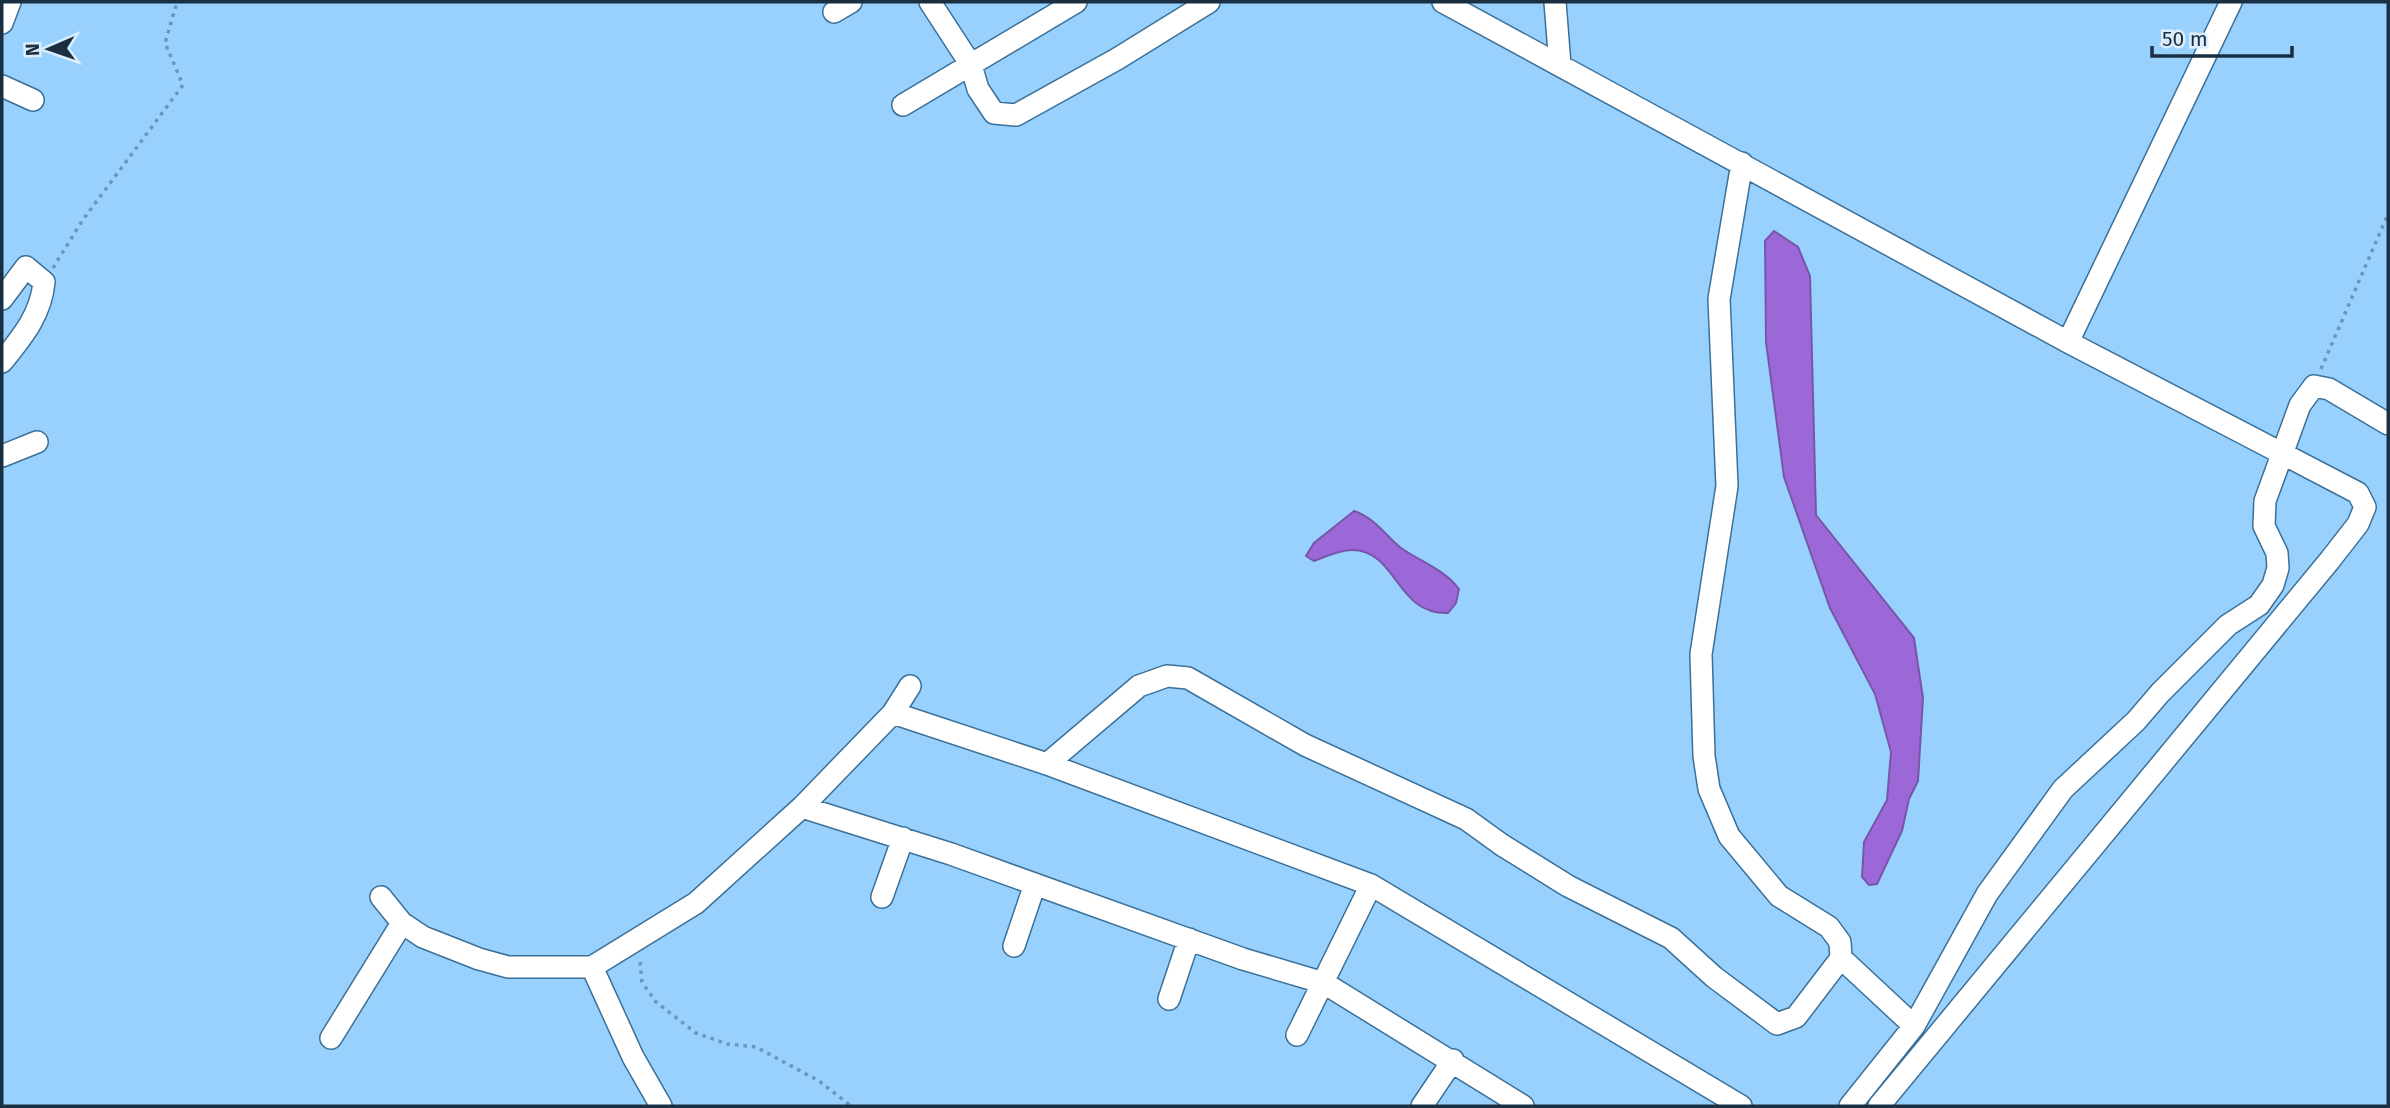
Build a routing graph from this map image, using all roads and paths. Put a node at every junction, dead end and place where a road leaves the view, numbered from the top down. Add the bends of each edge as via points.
1 (10, 2) edge
2 (177, 2) edge
3 (929, 2) edge
4 (1076, 2) edge
5 (1209, 2) edge
6 (1443, 2) edge
7 (1555, 2) edge
8 (2231, 2) edge
9 (2, 23) edge
10 (971, 65) junction
11 (1560, 65) junction
12 (2, 86) edge
13 (33, 100) dead end
14 (903, 105) dead end
15 (1742, 163) junction
16 (2388, 214) edge
17 (44, 282) junction
18 (2, 299) edge
19 (2068, 342) junction
20 (2, 362) edge
21 (2314, 386) junction
22 (2388, 424) edge
23 (37, 442) dead end
24 (2283, 453) junction
25 (2, 456) edge
26 (910, 686) dead end
27 (893, 713) junction
28 (1047, 764) junction
29 (802, 807) junction
30 (903, 838) junction
31 (1035, 884) junction
32 (1371, 885) junction
33 (381, 897) dead end
34 (882, 897) dead end
35 (402, 923) junction
36 (639, 939) junction
37 (1189, 939) junction
38 (1014, 946) dead end
39 (1841, 958) junction
40 (592, 967) junction
41 (1324, 983) junction
42 (1170, 999) dead end
43 (1914, 1026) junction
44 (1297, 1035) dead end
45 (331, 1038) dead end
46 (1453, 1060) junction
47 (661, 1106) edge
48 (851, 1106) edge
49 (1422, 1106) edge
50 (1523, 1106) edge
51 (1741, 1106) edge
52 (1850, 1106) edge
53 (1879, 1106) edge

1 - 9 street
2 - 17 path via 165,43 183,85 82,220
3 - 10 street
4 - 10 street
5 - 10 street via 1016,115 994,113 978,89
6 - 11 street
7 - 11 street
8 - 19 street
10 - 14 street
11 - 15 street
12 - 13 street
15 - 19 street
15 - 39 street via 1719,299 1727,486 1701,654 1704,755 1709,789 1729,835 1779,896 1829,926 1840,942
16 - 21 path
17 - 18 street via 26,267
17 - 20 street via 30,327
19 - 24 street
21 - 22 street via 2329,389
21 - 24 street via 2300,405
23 - 25 street
24 - 43 street via 2265,501 2264,526 2277,553 2273,585 2259,605 2228,625 2063,789 1987,894
24 - 53 street via 2358,493 2365,507 2358,524
26 - 27 street
27 - 28 street
27 - 29 street
28 - 32 street
28 - 39 street via 1139,686 1167,677 1188,678 1305,745 1466,819 1569,886 1671,938 1777,1024 1796,1017
29 - 30 street
29 - 36 street via 696,903
30 - 31 street
30 - 34 street
31 - 37 street
31 - 38 street
32 - 41 street
32 - 51 street
33 - 35 street
35 - 40 street via 423,937 508,967
35 - 45 street
36 - 40 street
36 - 48 path via 642,982 665,1009 696,1033 727,1044 757,1047 819,1081
37 - 41 street
37 - 42 street
39 - 43 street
40 - 47 street
41 - 44 street
41 - 46 street
43 - 52 street
46 - 49 street
46 - 50 street

